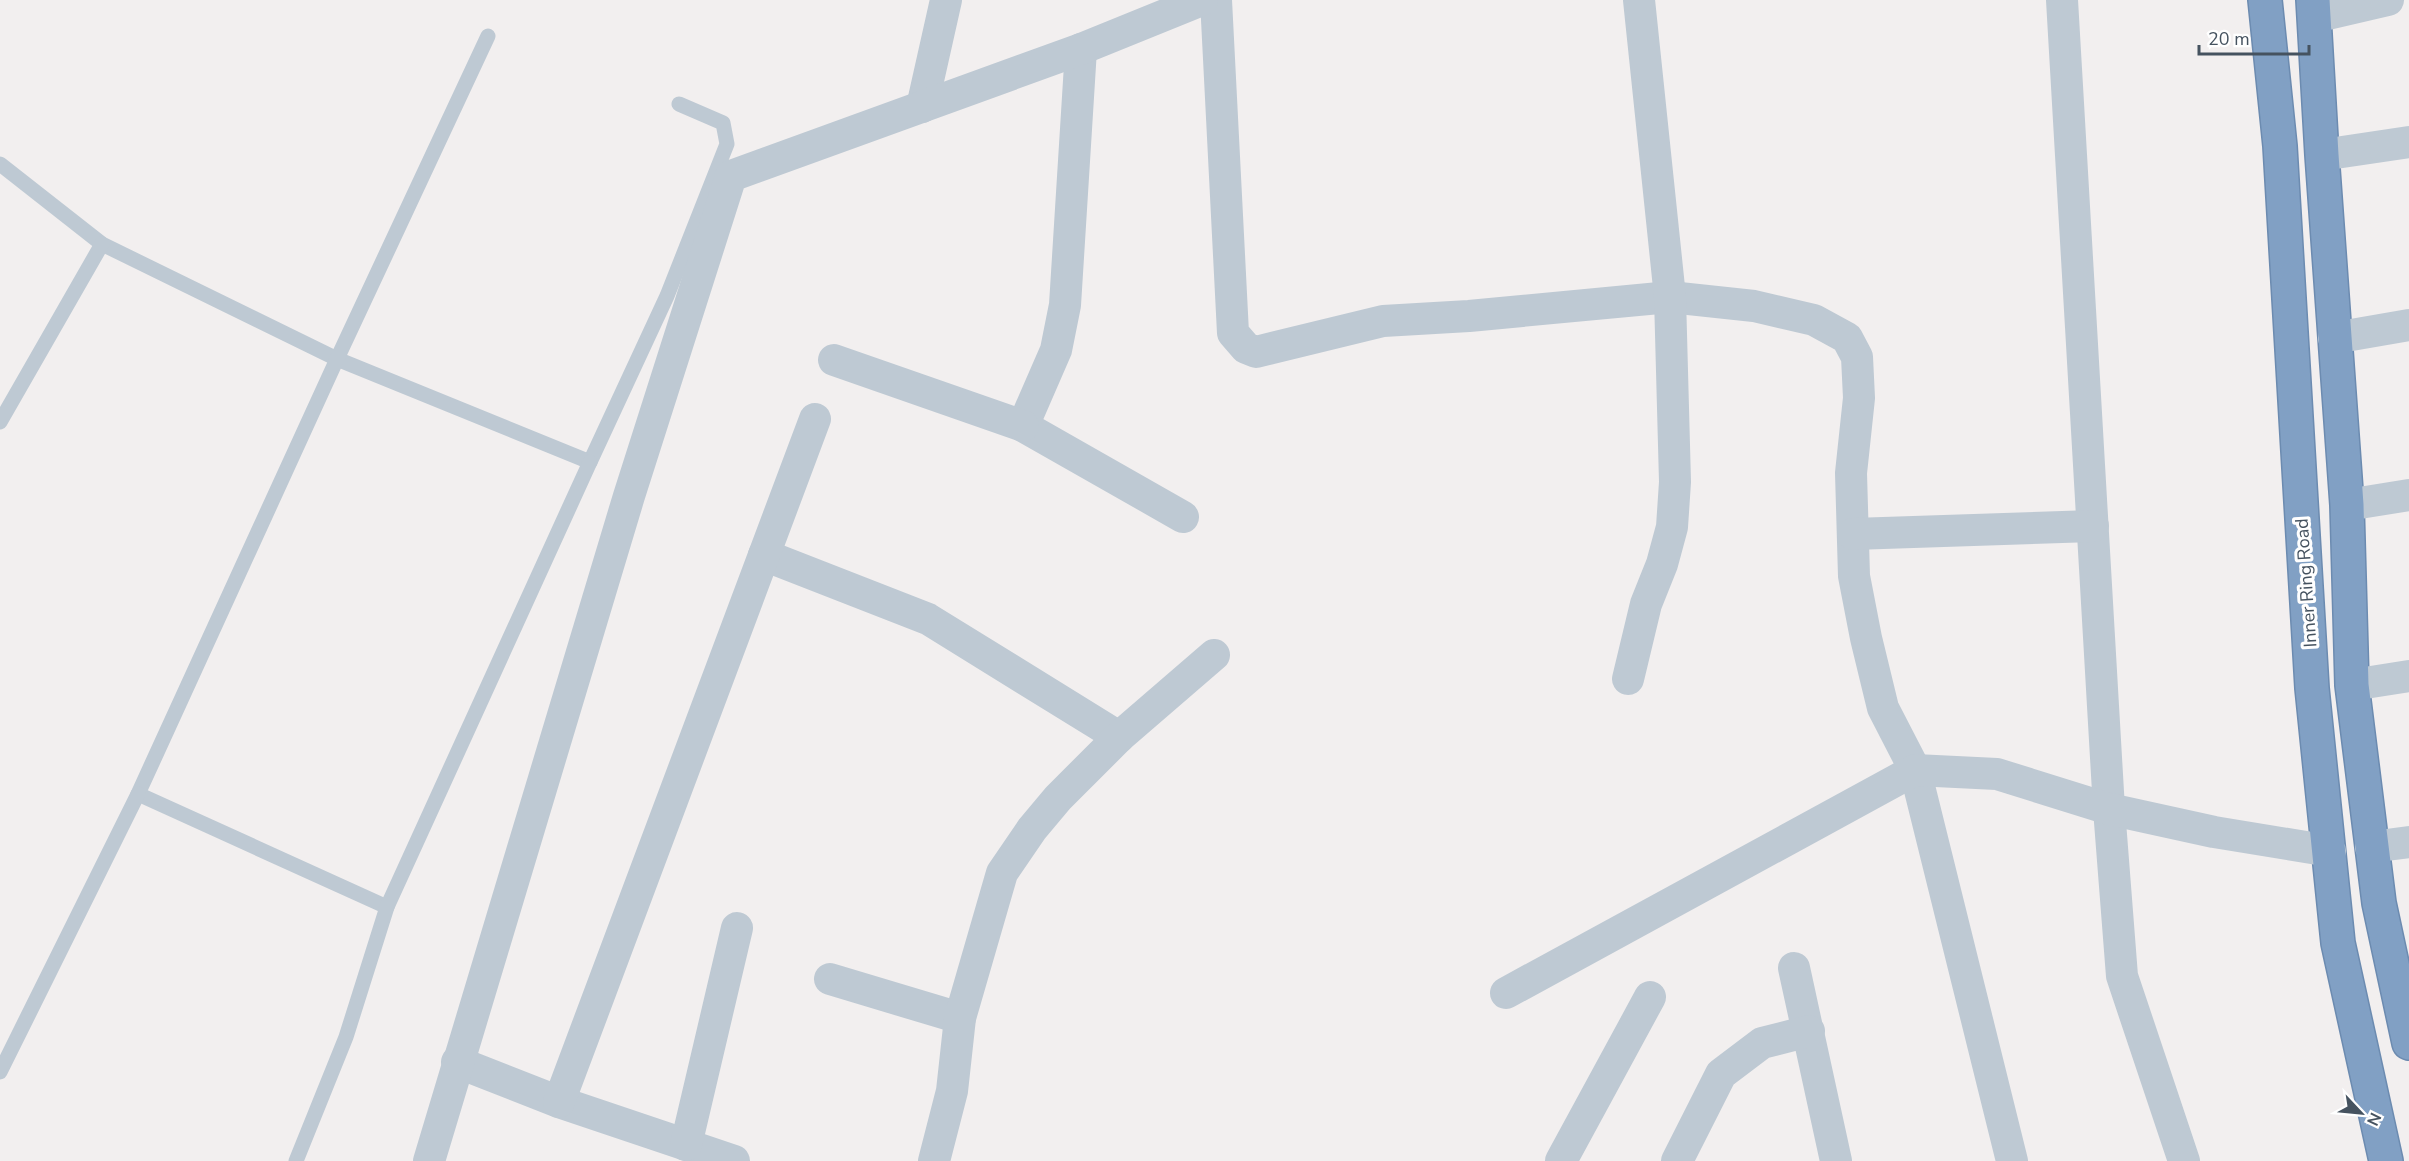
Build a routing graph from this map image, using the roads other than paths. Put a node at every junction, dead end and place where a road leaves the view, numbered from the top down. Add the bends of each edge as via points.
1 (946, 0) edge
2 (1639, 0) edge
3 (2062, 0) edge
4 (2265, 0) edge
5 (2388, 0) edge
6 (1199, 1) edge
7 (2314, 8) edge
8 (488, 36) dead end
9 (1080, 49) junction
10 (679, 104) dead end
11 (922, 107) junction
12 (2409, 142) edge
13 (2322, 155) junction
14 (0, 164) edge
15 (102, 244) junction
16 (1670, 297) junction
17 (2409, 325) edge
18 (2334, 338) junction
19 (337, 359) junction
20 (834, 360) dead end
21 (815, 418) dead end
22 (0, 422) edge
23 (1023, 426) junction
24 (590, 462) junction
25 (2409, 495) edge
26 (2347, 505) junction
27 (1183, 517) dead end
28 (2093, 526) junction
29 (1853, 534) junction
30 (764, 555) junction
31 (1214, 655) dead end
32 (2409, 676) edge
33 (1628, 679) dead end
34 (2352, 685) junction
35 (1119, 737) junction
36 (1915, 770) junction
37 (138, 794) junction
38 (2109, 808) junction
39 (2409, 842) edge
40 (2371, 847) junction
41 (2330, 851) junction
42 (387, 907) junction
43 (737, 928) dead end
44 (1794, 968) dead end
45 (830, 979) dead end
46 (1506, 993) dead end
47 (1650, 997) dead end
48 (960, 1018) junction
49 (1809, 1031) junction
50 (2409, 1040) edge
51 (457, 1062) junction
52 (0, 1072) edge
53 (559, 1102) junction
54 (686, 1145) junction
55 (296, 1161) edge
56 (429, 1161) edge
57 (734, 1161) edge
58 (934, 1161) edge
59 (1561, 1161) edge
60 (1677, 1161) edge
61 (1836, 1161) edge
62 (2012, 1161) edge
63 (2184, 1161) edge
64 (2386, 1161) edge

1 - 11 street
2 - 16 street
3 - 28 street
4 - 41 highway, Inner Ring Road via 2280,146 2312,688
5 - 7 street
6 - 9 street
6 - 16 street via 1233,333 1246,348 1256,352 1383,321
7 - 13 highway
8 - 19 lane
9 - 11 street
9 - 23 street via 1065,304 1056,350
10 - 24 lane via 723,123 727,144 667,296
11 - 51 street via 731,176
12 - 13 street
13 - 18 highway
14 - 15 lane
15 - 19 lane
15 - 22 lane
16 - 29 street via 1754,306 1814,320 1847,338 1857,357 1859,398 1851,472
16 - 33 street via 1675,482 1672,527 1646,604
17 - 18 street
18 - 26 highway
19 - 24 lane
19 - 37 lane
20 - 23 street
21 - 30 street
23 - 27 street
24 - 42 lane
25 - 26 street
26 - 34 highway
28 - 29 street
28 - 38 street
29 - 36 street via 1854,576 1883,708
30 - 35 street via 928,620
30 - 53 street
31 - 35 street
32 - 34 street
34 - 40 highway
35 - 48 street via 1032,829 1002,873
36 - 38 street via 1997,774
36 - 46 street
36 - 62 street
37 - 42 lane
37 - 52 lane
38 - 41 street via 2214,832
38 - 63 street via 2122,976
39 - 40 street
40 - 50 highway
41 - 64 highway, Inner Ring Road via 2338,943
42 - 55 lane via 346,1037
43 - 54 street
44 - 49 street
45 - 48 street
47 - 59 street
48 - 58 street via 952,1090
49 - 60 street via 1762,1043 1721,1074
49 - 61 street
51 - 53 street
51 - 56 street
53 - 54 street
54 - 57 street

